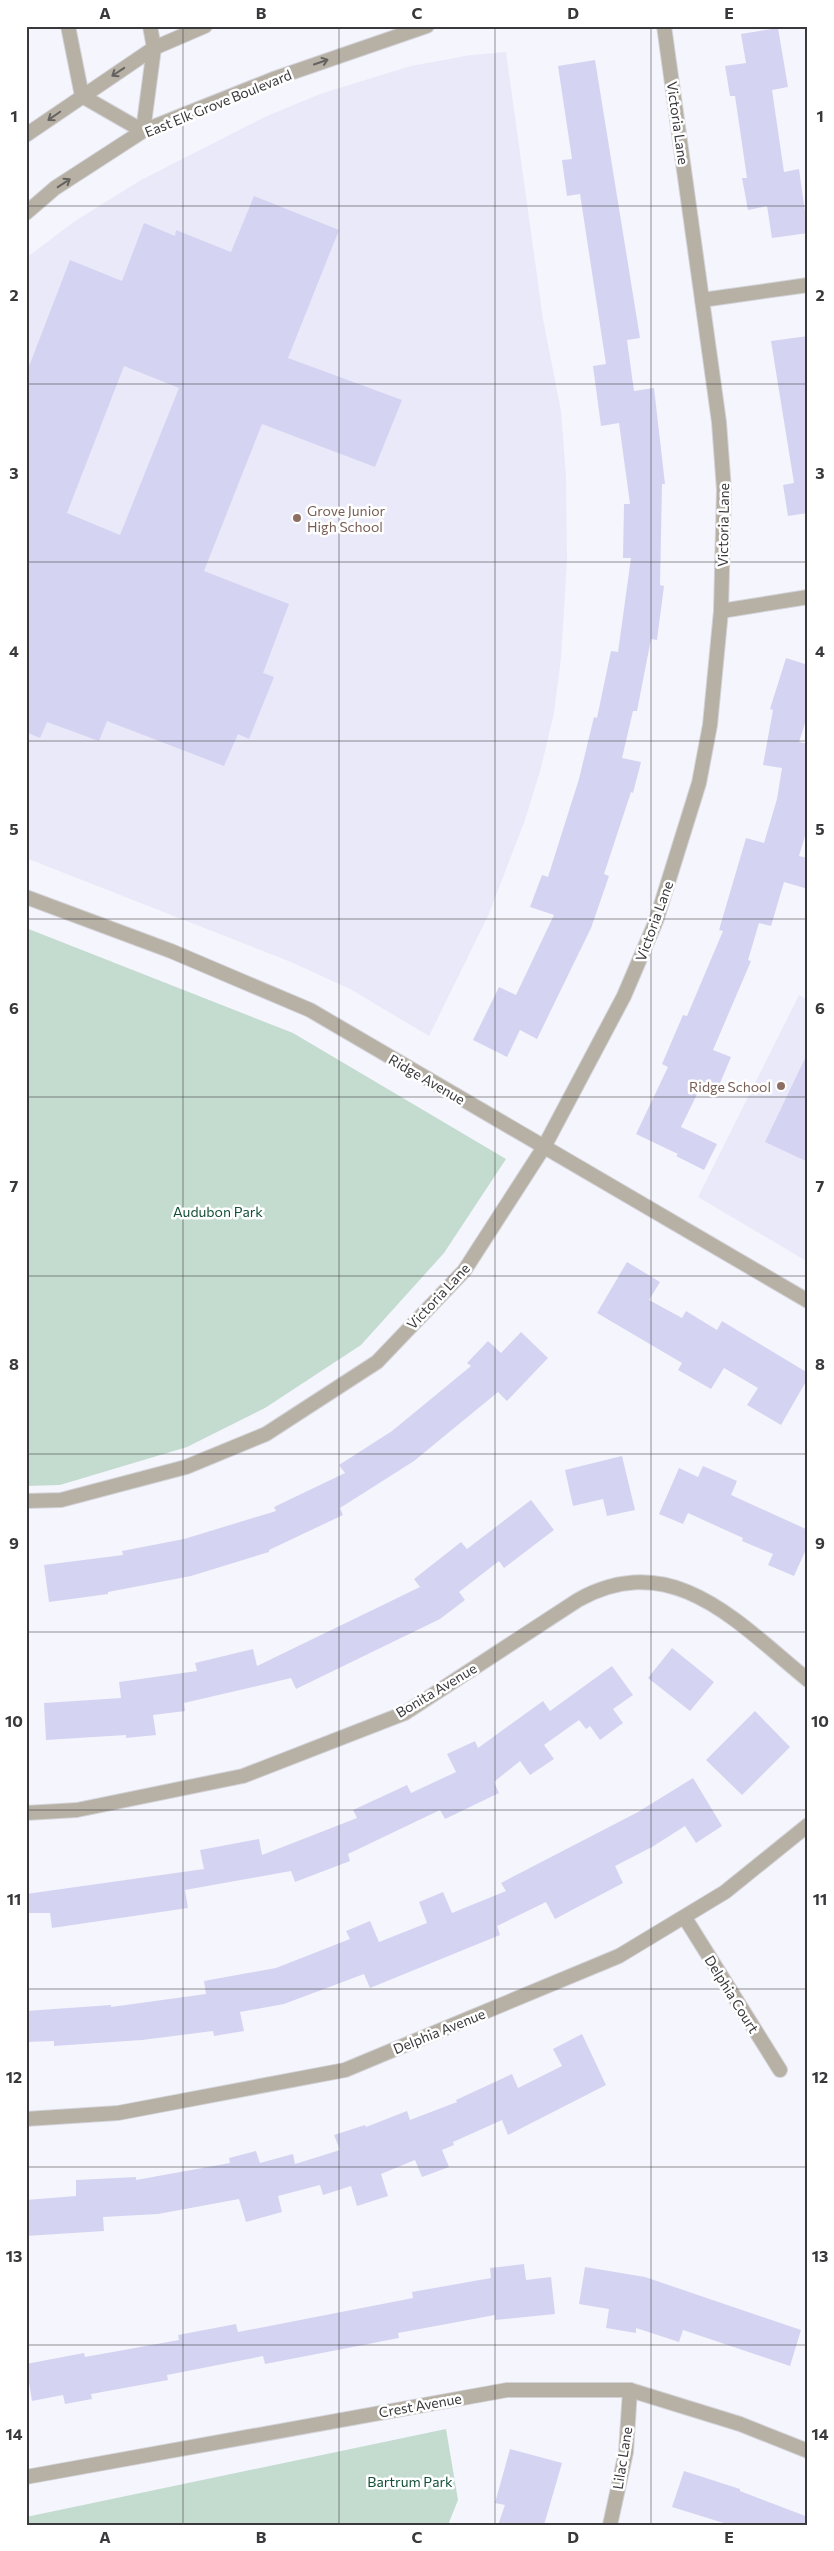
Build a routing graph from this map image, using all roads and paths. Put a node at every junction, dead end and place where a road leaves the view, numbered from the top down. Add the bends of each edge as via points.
1 (68, 26) edge
2 (150, 26) edge
3 (205, 26) edge
4 (427, 26) edge
5 (664, 26) edge
6 (154, 48) junction
7 (82, 96) junction
8 (144, 132) junction
9 (26, 136) edge
10 (26, 213) edge
11 (808, 284) edge
12 (702, 300) junction
13 (808, 598) edge
14 (721, 611) junction
15 (26, 897) edge
16 (544, 1147) junction
17 (808, 1301) edge
18 (26, 1501) edge
19 (808, 1680) edge
20 (26, 1813) edge
21 (808, 1825) edge
22 (685, 1918) junction
23 (780, 2070) dead end
24 (26, 2119) edge
25 (630, 2390) junction
26 (808, 2451) edge
27 (26, 2476) edge
28 (610, 2525) edge

1 - 7 street
2 - 6 street
3 - 6 street
8 -> 4 street, East Elk Grove Boulevard via 276,78
5 - 12 street, Victoria Lane
6 -> 7 street
6 - 8 street
7 - 8 street
7 -> 9 street
10 -> 8 street, East Elk Grove Boulevard via 55,188
11 - 12 street
12 - 14 street, Victoria Lane via 719,422 724,490
13 - 14 street
14 - 16 street, Victoria Lane via 710,725 699,783 656,921 624,996
15 - 16 street, Ridge Avenue via 171,951 310,1010
16 - 17 street, Ridge Avenue
16 - 18 street, Victoria Lane via 464,1272 377,1362 266,1434 186,1467 61,1500
19 - 20 street, Bonita Avenue via 718,1607 692,1592 668,1584 623,1584 600,1588 578,1600 405,1713 243,1776 77,1810
21 - 22 street, Delphia Avenue via 725,1892
22 - 23 street, Delphia Court
22 - 24 street, Delphia Avenue via 618,1956 345,2070 118,2113
25 - 26 street, Crest Avenue via 740,2424
25 - 27 street, Crest Avenue via 507,2390
25 - 28 street, Lilac Lane via 626,2452

